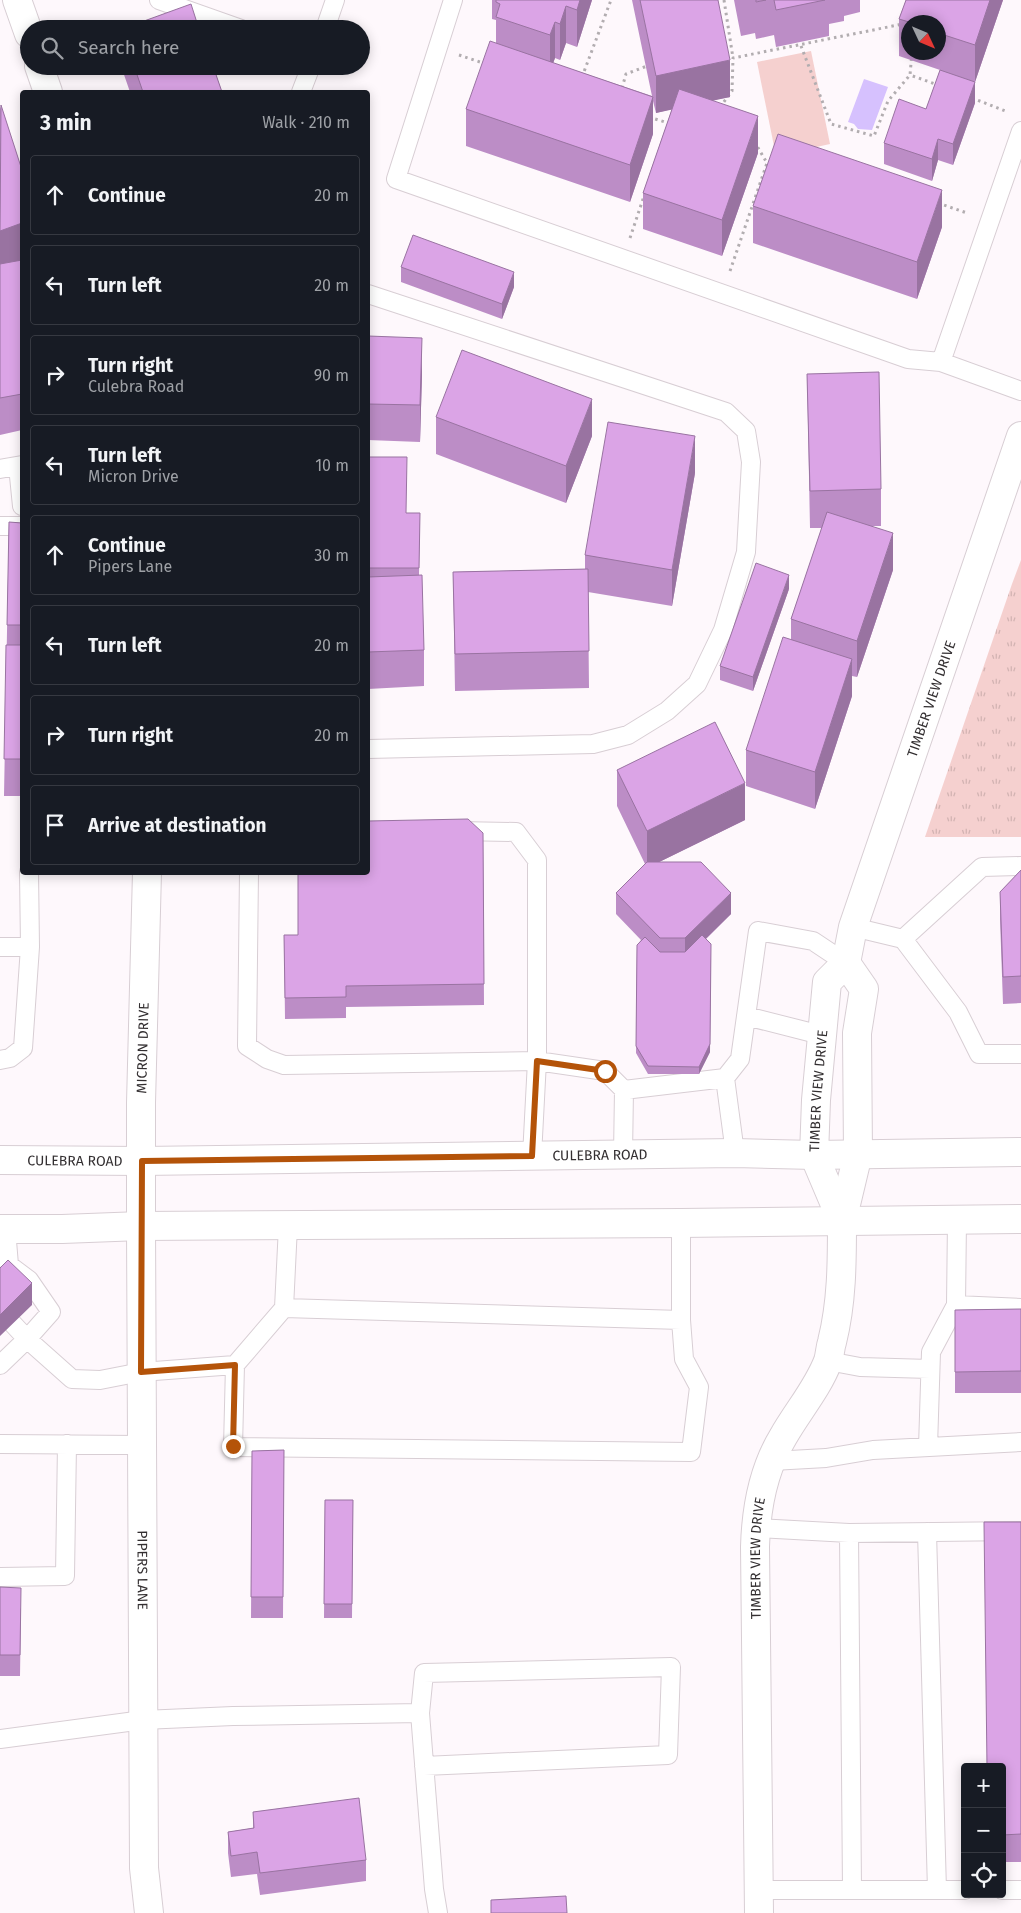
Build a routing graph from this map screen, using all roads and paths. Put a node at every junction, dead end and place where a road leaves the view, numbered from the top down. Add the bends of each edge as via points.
1 (18, 0) edge
2 (159, 0) edge
3 (335, 0) edge
4 (453, 0) edge
5 (611, 0) edge
6 (724, 0) edge
7 (24, 20) edge
8 (216, 20) edge
9 (328, 20) edge
10 (901, 25) edge
11 (801, 46) junction
12 (438, 48) junction
13 (733, 58) junction
14 (911, 60) edge
15 (493, 66) edge
16 (647, 66) edge
17 (42, 75) edge
18 (308, 75) edge
19 (910, 75) junction
20 (579, 84) edge
21 (947, 89) edge
22 (47, 90) edge
23 (302, 90) edge
24 (621, 90) edge
25 (966, 96) edge
26 (716, 111) edge
27 (1012, 113) dead end
28 (642, 114) edge
29 (676, 122) edge
30 (668, 123) junction
31 (1021, 131) edge
32 (665, 132) edge
33 (752, 138) edge
34 (767, 163) junction
35 (775, 163) edge
36 (644, 195) edge
37 (936, 202) edge
38 (990, 221) junction
39 (623, 259) junction
40 (722, 294) junction
41 (370, 295) edge
42 (942, 362) junction
43 (1021, 391) edge
44 (1021, 436) edge
45 (20, 465) edge
46 (0, 469) edge
47 (0, 526) edge
48 (20, 526) edge
49 (370, 749) edge
50 (437, 830) edge
51 (1021, 866) edge
52 (29, 875) edge
53 (147, 875) edge
54 (249, 875) edge
55 (853, 927) junction
56 (902, 939) junction
57 (0, 947) edge
58 (30, 947) junction
59 (846, 963) junction
60 (746, 1016) junction
61 (821, 1035) junction
62 (1021, 1054) edge
63 (0, 1060) edge
64 (537, 1061) junction
65 (725, 1078) junction
66 (624, 1090) junction
67 (1021, 1152) edge
68 (735, 1153) junction
69 (858, 1154) junction
70 (623, 1155) junction
71 (814, 1155) junction
72 (532, 1156) junction
73 (0, 1160) edge
74 (142, 1161) junction
75 (1021, 1219) edge
76 (842, 1220) junction
77 (956, 1220) junction
78 (680, 1223) junction
79 (141, 1226) junction
80 (288, 1226) junction
81 (3, 1229) edge
82 (7, 1274) edge
83 (956, 1305) junction
84 (284, 1308) junction
85 (1021, 1308) edge
86 (681, 1320) junction
87 (13, 1324) edge
88 (27, 1339) junction
89 (828, 1361) junction
90 (0, 1365) edge
91 (235, 1365) junction
92 (930, 1369) junction
93 (141, 1372) junction
94 (1021, 1442) edge
95 (0, 1444) edge
96 (67, 1444) junction
97 (142, 1445) junction
98 (928, 1447) junction
99 (772, 1461) junction
100 (756, 1528) junction
101 (1021, 1531) edge
102 (927, 1532) junction
103 (849, 1533) junction
104 (0, 1577) edge
105 (420, 1713) junction
106 (143, 1720) junction
107 (0, 1739) edge
108 (424, 1766) junction
109 (852, 1890) junction
110 (937, 1890) junction
111 (961, 1890) edge
112 (1006, 1890) edge
113 (1021, 1890) edge
114 (759, 1901) edge
115 (149, 1913) edge
116 (438, 1913) edge

1 - 7 street
2 - 8 lane
3 - 9 lane
4 - 12 lane
5 - 20 path
6 - 13 path
10 - 11 path
11 - 13 path
11 - 19 path via 831,124 874,136 888,100
12 - 15 path
12 - 39 lane via 396,179
13 - 26 path via 732,90
14 - 19 path
16 - 24 path via 626,74
17 - 22 street
18 - 23 lane
19 - 21 path
25 - 27 path
28 - 30 path
29 - 30 path
30 - 32 path
31 - 38 lane
33 - 34 path
34 - 35 path
34 - 40 path
36 - 39 path
37 - 38 path
38 - 42 lane
39 - 40 lane
40 - 42 lane via 908,359
41 - 49 lane via 726,412 746,431 751,462 746,552 722,630 697,684 667,711 628,735 593,744
42 - 43 lane
44 - 55 street, TIMBER VIEW DRIVE
45 - 46 lane
47 - 48 lane
50 - 64 lane via 516,832 537,860
51 - 56 lane via 982,867
52 - 58 lane
53 - 74 street, MICRON DRIVE
54 - 64 lane via 247,1046 267,1059 284,1065
55 - 56 lane
55 - 59 street, TIMBER VIEW DRIVE
56 - 62 lane via 958,1012 979,1054
57 - 58 lane
58 - 63 lane via 23,1048 10,1058
59 - 60 lane via 813,941 758,931
59 - 61 street, TIMBER VIEW DRIVE via 827,982
59 - 69 street, TIMBER VIEW DRIVE via 864,988 857,1033
60 - 61 lane
60 - 65 lane via 740,1059
61 - 71 street, TIMBER VIEW DRIVE
64 - 66 lane via 605,1071
64 - 72 lane
65 - 66 lane
65 - 68 lane
66 - 70 lane
67 - 69 street, CULEBRA ROAD
68 - 70 street, CULEBRA ROAD
68 - 71 street, CULEBRA ROAD
69 - 71 street, CULEBRA ROAD
69 - 76 street, TIMBER VIEW DRIVE
70 - 72 street, CULEBRA ROAD
71 - 76 street, TIMBER VIEW DRIVE
72 - 74 street, CULEBRA ROAD
73 - 74 street, CULEBRA ROAD
74 - 79 street, MICRON DRIVE
75 - 77 street
76 - 77 street
76 - 78 street
76 - 89 street, TIMBER VIEW DRIVE via 840,1300
77 - 83 lane
78 - 80 street
78 - 86 lane
79 - 80 street
79 - 81 street
79 - 93 street, PIPERS LANE
80 - 84 lane
81 - 82 lane
82 - 88 lane via 29,1280 51,1312
83 - 85 lane
83 - 92 lane via 931,1352
84 - 86 lane
84 - 91 lane
86 - 91 lane via 684,1358 699,1387 690,1452 233,1446
87 - 88 lane
88 - 90 lane
88 - 93 lane via 72,1379 100,1380
89 - 92 lane
89 - 99 street, TIMBER VIEW DRIVE
91 - 93 lane
92 - 98 lane
93 - 97 street, PIPERS LANE
94 - 98 lane
95 - 96 lane
96 - 97 lane
96 - 104 lane via 65,1576
97 - 106 street, PIPERS LANE
98 - 99 lane
99 - 100 street, TIMBER VIEW DRIVE via 761,1493
100 - 103 lane
100 - 114 street, TIMBER VIEW DRIVE
101 - 102 lane
102 - 103 lane
102 - 110 lane
103 - 109 lane
105 - 106 lane
105 - 108 lane
105 - 108 lane via 424,1673 671,1667 668,1755
106 - 107 lane
106 - 115 street, PIPERS LANE via 144,1868
108 - 116 lane
109 - 110 lane
109 - 114 lane
110 - 111 lane
112 - 113 lane

